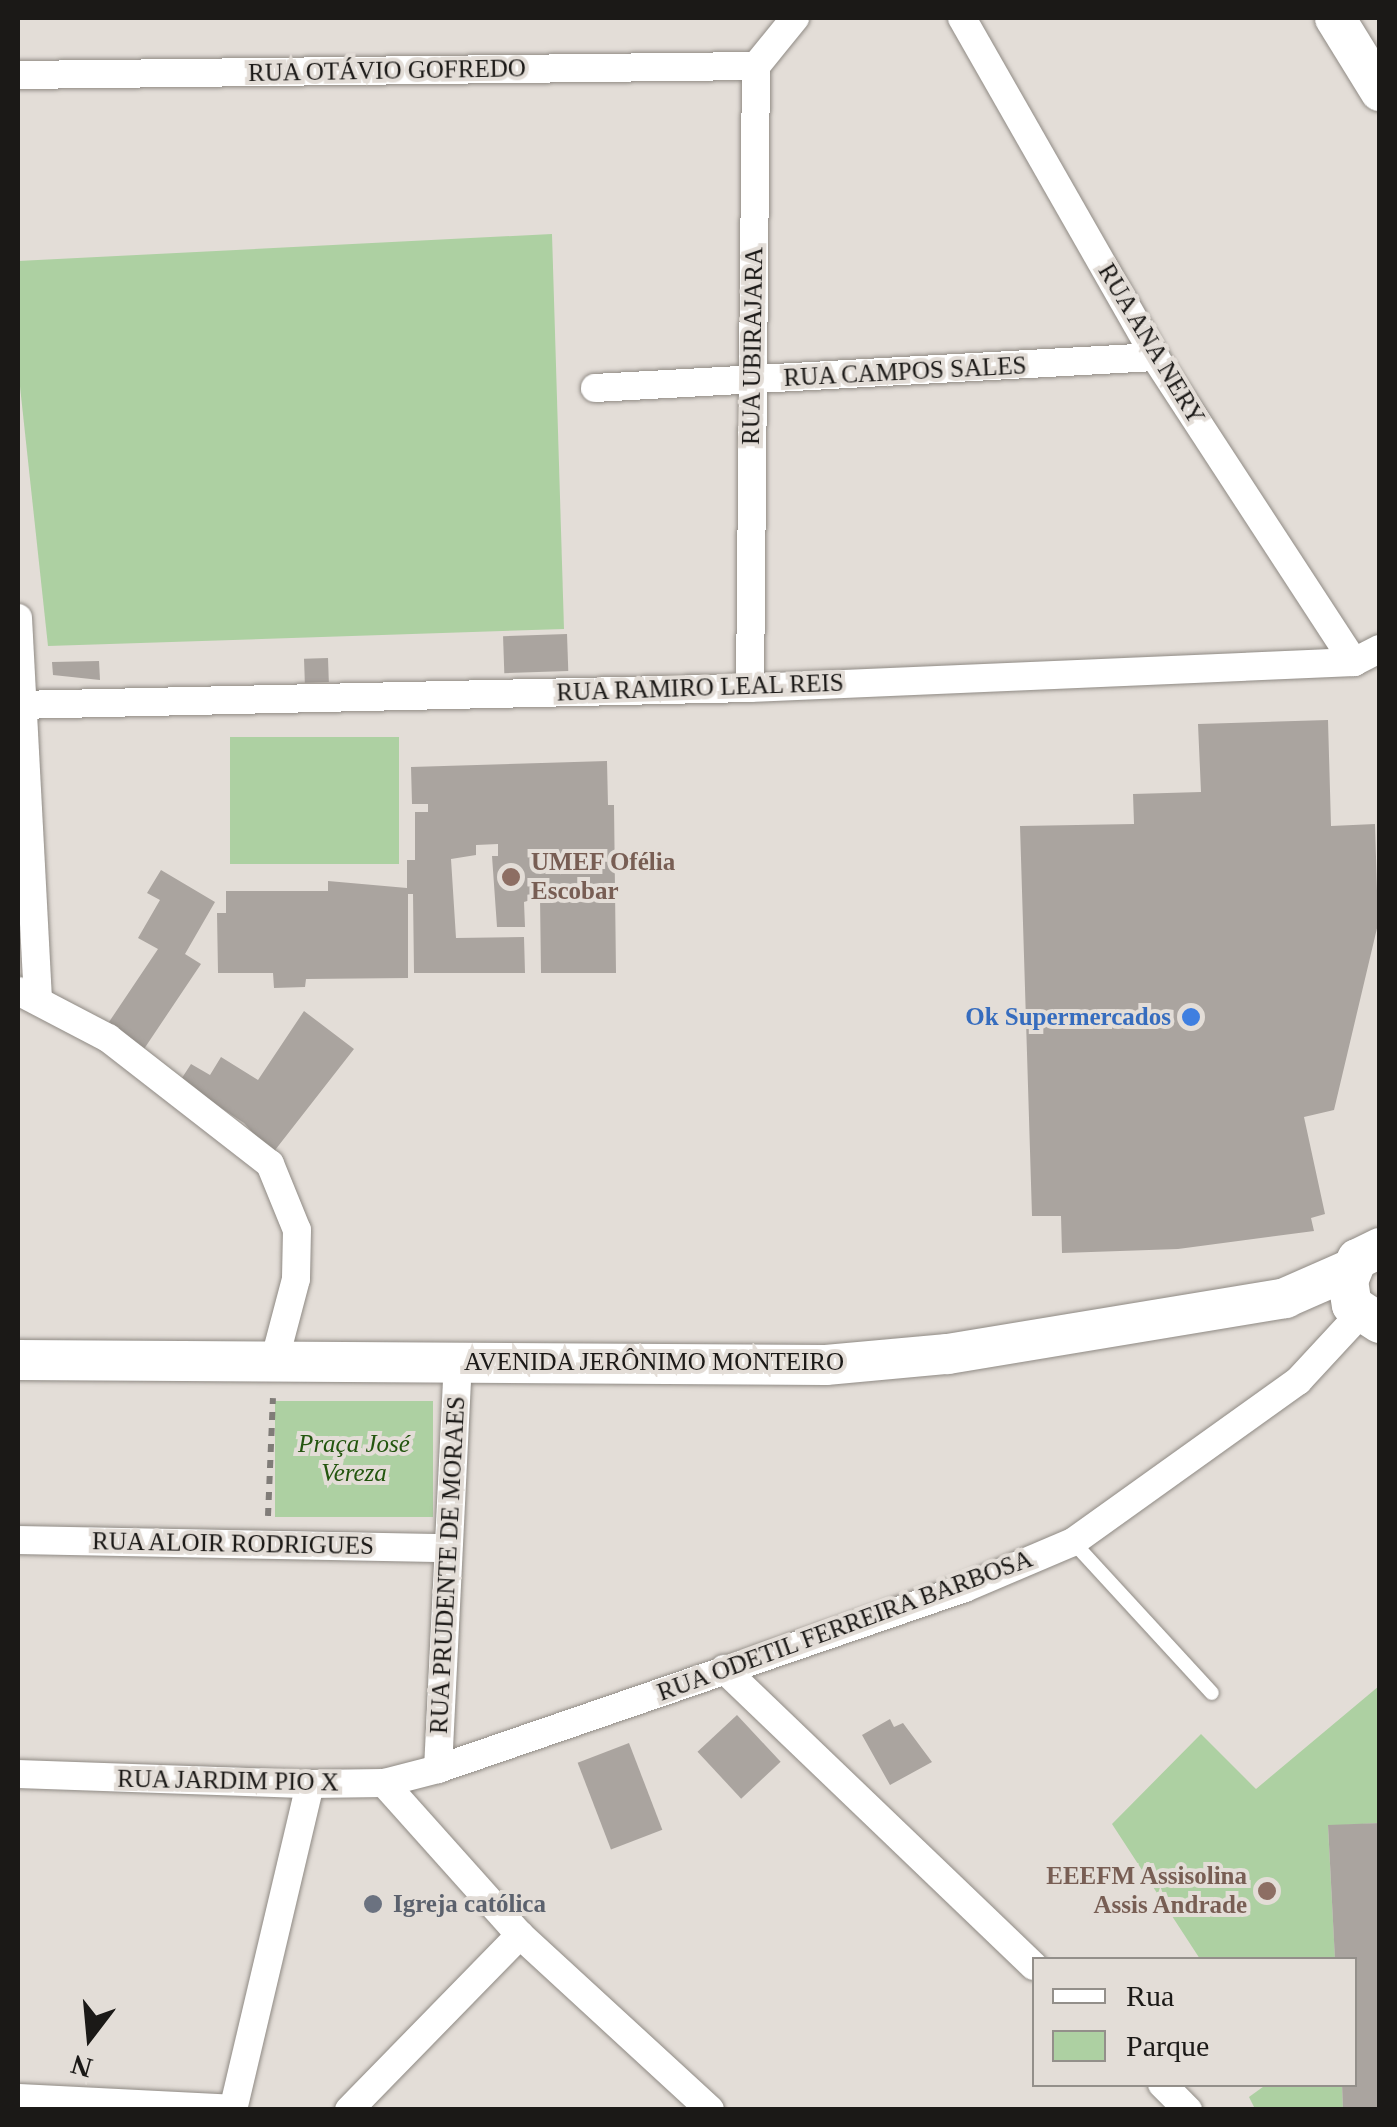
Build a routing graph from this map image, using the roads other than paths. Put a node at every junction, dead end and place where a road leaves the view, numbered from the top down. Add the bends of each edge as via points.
1 (795, 18) edge
2 (962, 18) edge
3 (1334, 18) edge
4 (756, 66) junction
5 (18, 75) edge
6 (1380, 91) edge
7 (1155, 357) junction
8 (752, 381) junction
9 (595, 388) dead end
10 (18, 618) edge
11 (1367, 656) edge
12 (750, 688) junction
13 (22, 705) edge
14 (28, 995) edge
15 (1364, 1292) edge
16 (18, 1360) edge
17 (458, 1361) junction
18 (274, 1362) junction
19 (18, 1540) edge
20 (1073, 1542) junction
21 (448, 1548) junction
22 (724, 1670) junction
23 (1212, 1692) dead end
24 (438, 1769) junction
25 (18, 1774) edge
26 (384, 1783) junction
27 (310, 1784) junction
28 (520, 1935) junction
29 (1032, 1964) edge
30 (1165, 2087) edge
31 (18, 2098) edge
32 (233, 2110) edge
33 (348, 2110) edge
34 (710, 2110) edge
35 (1188, 2110) edge

1 - 4 street
2 - 7 street, RUA ANA NERY
3 - 6 street
4 - 5 street, RUA OTÁVIO GOFREDO
4 - 8 street, RUA UBIRAJARA
7 - 8 street, RUA CAMPOS SALES
7 - 11 street, RUA ANA NERY
8 - 9 street, RUA CAMPOS SALES
8 - 12 street, RUA UBIRAJARA
10 - 13 street
11 - 12 street, RUA RAMIRO LEAL REIS
12 - 13 street, RUA RAMIRO LEAL REIS
13 - 14 street
14 - 18 street via 133,1055 270,1164 288,1196 296,1230 296,1279
15 - 17 street, AVENIDA JERÔNIMO MONTEIRO via 1285,1298 948,1354 826,1365
15 - 20 street, RUA ODETIL FERREIRA BARBOSA via 1298,1380
16 - 18 street, AVENIDA JERÔNIMO MONTEIRO
17 - 18 street, AVENIDA JERÔNIMO MONTEIRO
17 - 21 street, RUA PRUDENTE DE MORAES
19 - 21 street, RUA ALOIR RODRIGUES
20 - 22 street, RUA ODETIL FERREIRA BARBOSA via 965,1588
20 - 23 lane
21 - 24 street, RUA PRUDENTE DE MORAES
22 - 24 street, RUA ODETIL FERREIRA BARBOSA
22 - 29 street
24 - 26 street, RUA JARDIM PIO X
25 - 27 street, RUA JARDIM PIO X
26 - 27 street, RUA JARDIM PIO X
26 - 28 street
27 - 32 street
28 - 33 street
28 - 34 street
30 - 35 street
31 - 32 street

